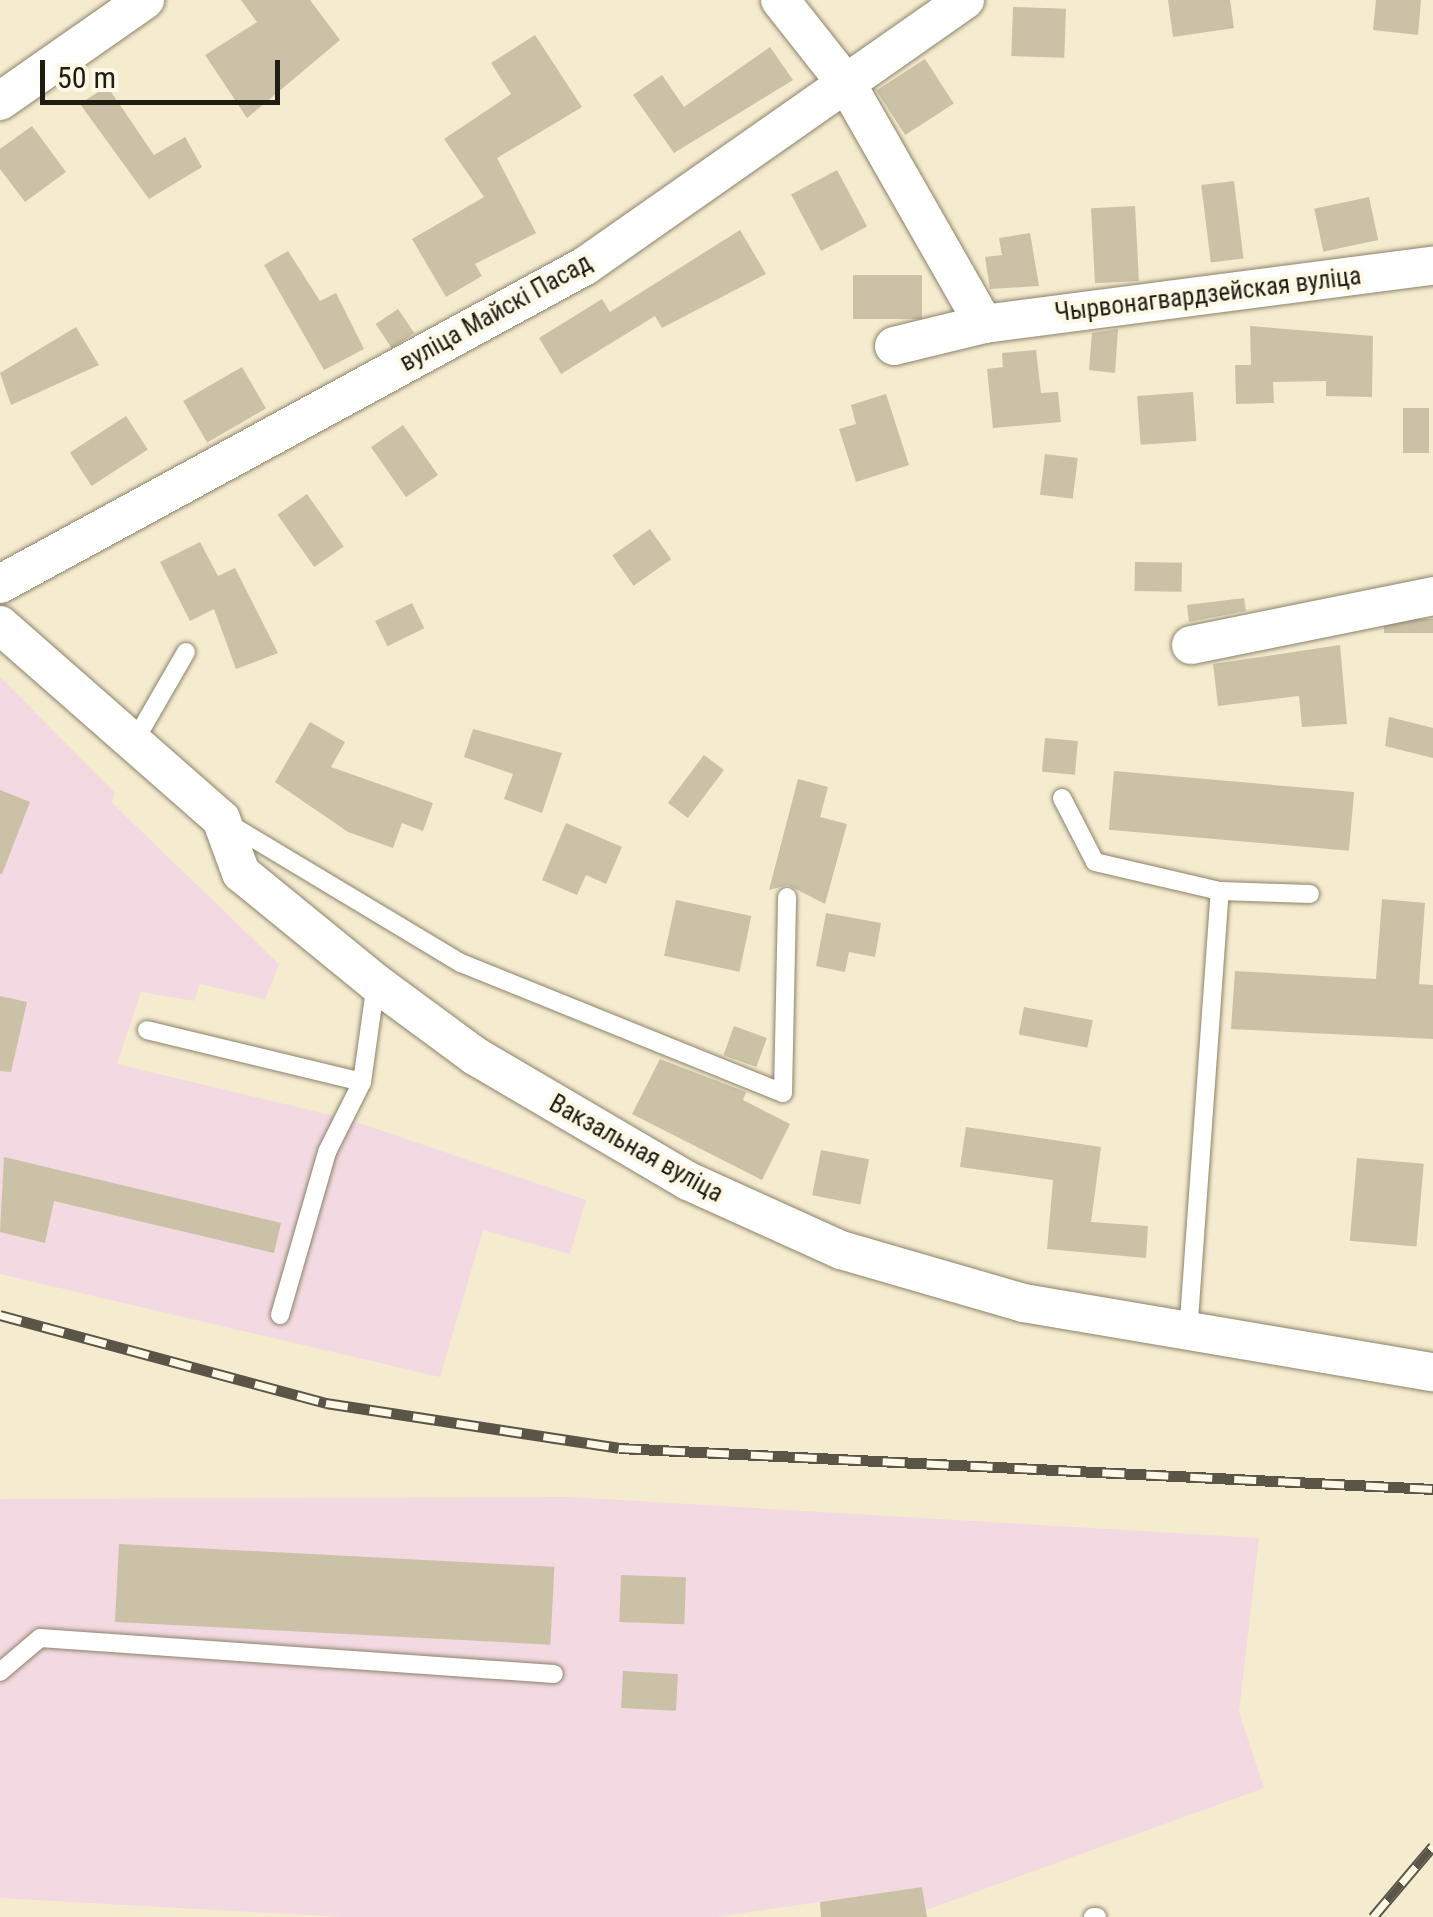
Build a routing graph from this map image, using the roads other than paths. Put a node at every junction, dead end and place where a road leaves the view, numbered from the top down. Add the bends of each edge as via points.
1 (145, 0) edge
2 (780, 0) edge
3 (965, 0) edge
4 (848, 86) junction
5 (0, 102) edge
6 (1433, 266) edge
7 (984, 324) junction
8 (894, 346) dead end
9 (0, 584) edge
10 (1433, 596) edge
11 (0, 625) edge
12 (1191, 644) dead end
13 (186, 652) dead end
14 (134, 742) junction
15 (1062, 798) dead end
16 (222, 820) junction
17 (1220, 891) junction
18 (1310, 894) dead end
19 (787, 897) dead end
20 (376, 983) junction
21 (147, 1030) dead end
22 (362, 1082) junction
23 (280, 1314) dead end
24 (1188, 1335) junction
25 (1433, 1372) edge
26 (0, 1672) edge
27 (554, 1674) dead end

1 - 5 street
2 - 4 street
3 - 4 street, вуліца Майскі Пасад
4 - 7 street
4 - 9 street, вуліца Майскі Пасад via 585,266
6 - 7 street, Чырвонагвардзейская вуліца
7 - 8 street, Чырвонагвардзейская вуліца
10 - 12 street
11 - 14 street, Вакзальная вуліца
13 - 14 lane
14 - 16 street, Вакзальная вуліца
15 - 17 lane via 1095,862
16 - 19 lane via 461,963 782,1093
16 - 20 street, Вакзальная вуліца via 241,873
17 - 18 lane
17 - 24 lane
20 - 22 lane
20 - 24 street, Вакзальная вуліца via 475,1056 770,1222 1006,1298
21 - 22 lane
22 - 23 lane via 327,1152
24 - 25 street, Вакзальная вуліца
26 - 27 lane via 40,1638

